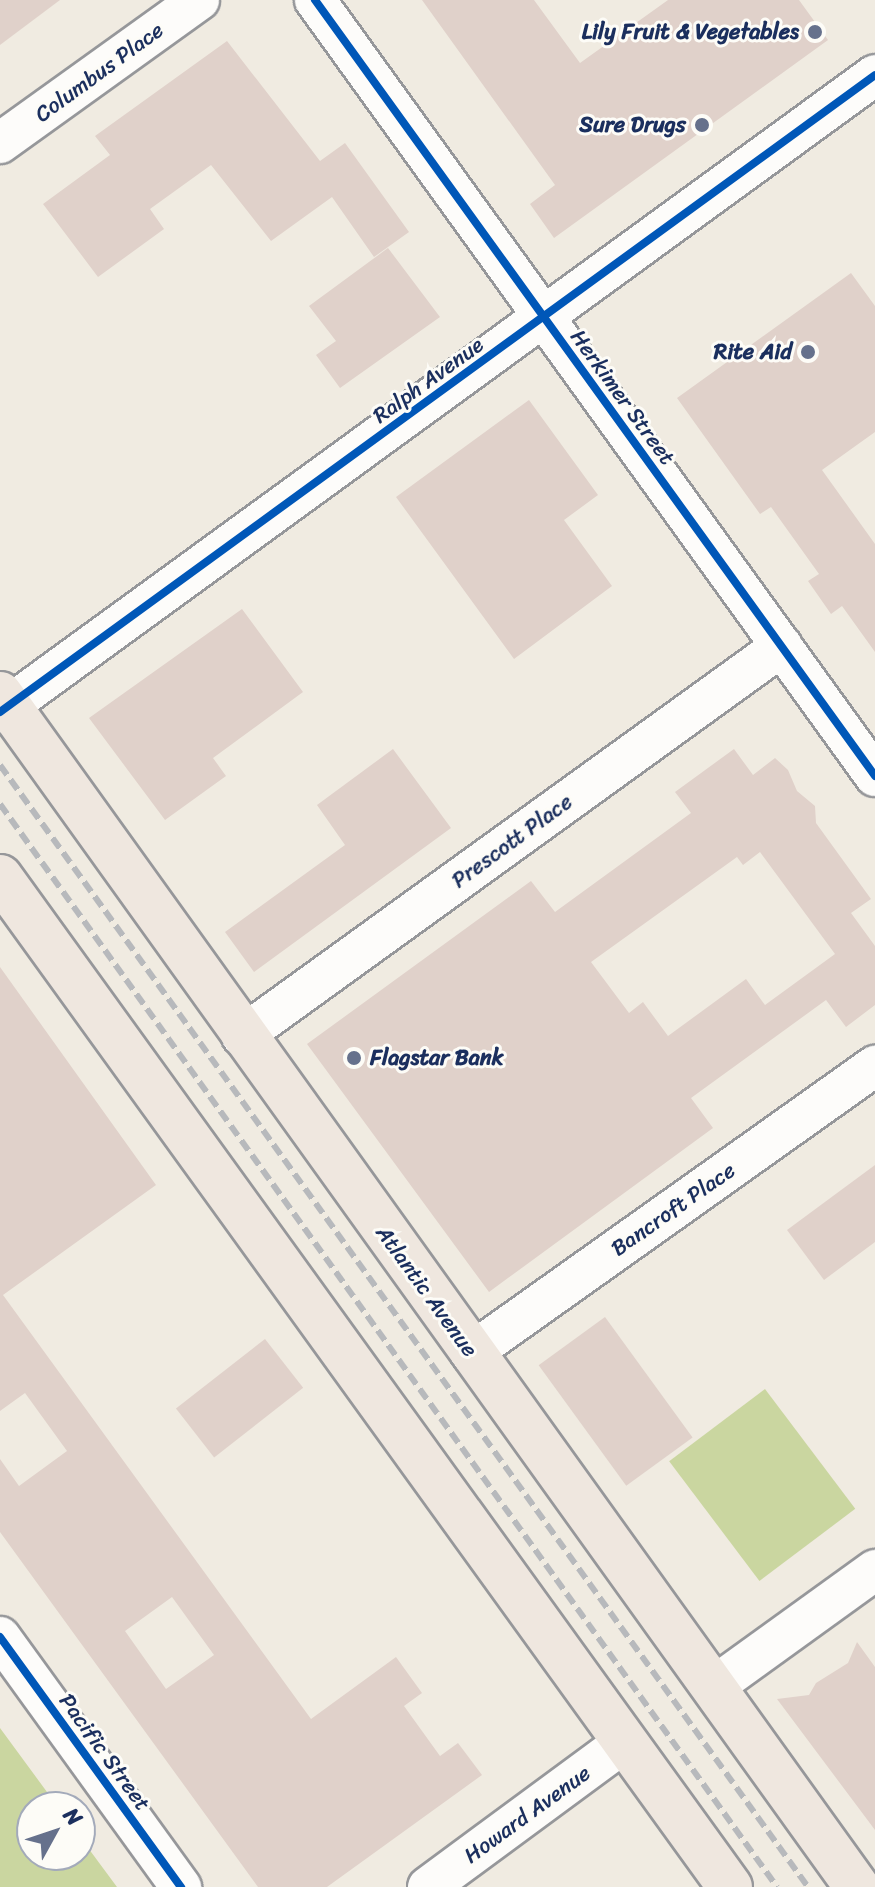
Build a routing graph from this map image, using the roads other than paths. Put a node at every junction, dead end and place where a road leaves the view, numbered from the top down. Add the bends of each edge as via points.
1 (199, 0) edge
2 (315, 0) edge
3 (875, 75) edge
4 (0, 143) edge
5 (544, 318) junction
6 (782, 646) junction
7 (3, 704) edge
8 (875, 776) edge
9 (0, 877) edge
10 (242, 1036) junction
11 (875, 1066) edge
12 (471, 1353) junction
13 (875, 1570) edge
14 (0, 1637) edge
15 (713, 1687) junction
16 (625, 1742) junction
17 (181, 1887) edge
18 (428, 1887) edge
19 (730, 1887) edge
20 (857, 1887) edge

1 - 4 street, Columbus Place
2 - 5 street, Herkimer Street
3 - 5 street, Ralph Avenue
5 - 6 street, Herkimer Street
5 - 7 street, Ralph Avenue
6 - 8 street, Herkimer Street
6 - 10 street, Prescott Place
7 - 10 main road, Atlantic Avenue
9 - 16 main road
10 - 12 main road, Atlantic Avenue
11 - 12 street, Bancroft Place
12 - 15 main road, Atlantic Avenue
13 - 15 street
14 - 17 street, Pacific Street
15 - 20 main road, Atlantic Avenue
16 - 18 street, Howard Avenue
16 - 19 main road

